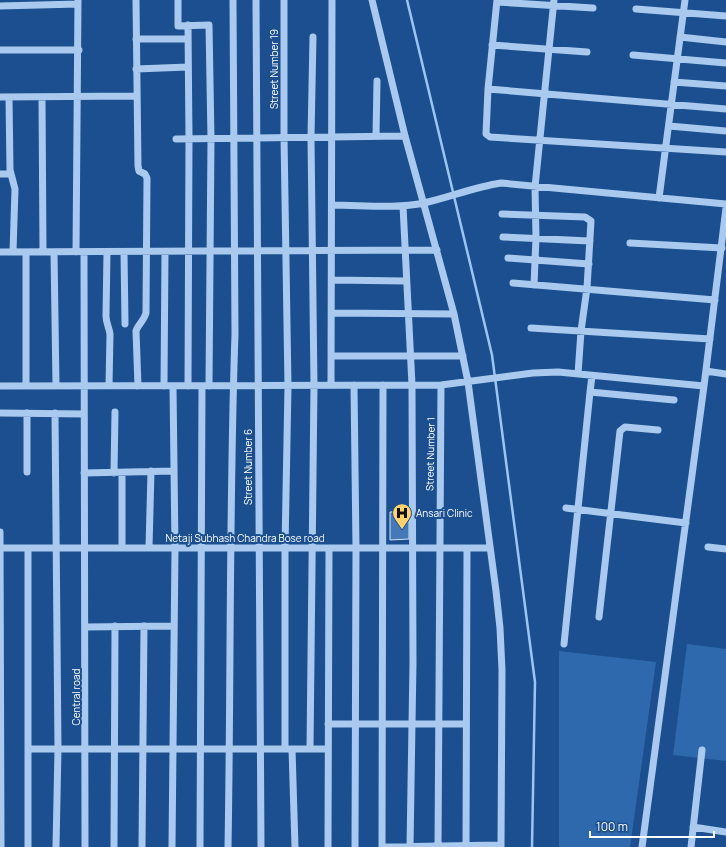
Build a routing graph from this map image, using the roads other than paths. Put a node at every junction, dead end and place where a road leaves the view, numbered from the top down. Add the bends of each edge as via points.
1 (136, 0) edge
2 (178, 0) edge
3 (233, 0) edge
4 (256, 0) edge
5 (284, 0) edge
6 (332, 0) edge
7 (372, 0) edge
8 (685, 0) edge
9 (497, 1) edge
10 (78, 2) edge
11 (554, 3) edge
12 (0, 6) edge
13 (593, 8) dead end
14 (636, 9) dead end
15 (683, 13) junction
16 (726, 16) edge
17 (188, 25) junction
18 (313, 37) dead end
19 (680, 37) junction
20 (136, 39) junction
21 (188, 39) junction
22 (726, 42) edge
23 (492, 45) junction
24 (549, 49) junction
25 (0, 50) edge
26 (79, 50) junction
27 (587, 52) dead end
28 (633, 55) dead end
29 (677, 59) junction
30 (726, 63) edge
31 (188, 67) junction
32 (136, 69) junction
33 (377, 81) dead end
34 (674, 82) junction
35 (726, 86) edge
36 (488, 90) junction
37 (544, 94) junction
38 (42, 96) junction
39 (77, 96) junction
40 (136, 96) junction
41 (0, 97) edge
42 (9, 97) junction
43 (671, 105) junction
44 (726, 109) edge
45 (669, 126) junction
46 (726, 131) edge
47 (332, 136) junction
48 (376, 136) junction
49 (405, 136) junction
50 (284, 137) junction
51 (311, 137) junction
52 (211, 138) junction
53 (235, 138) junction
54 (257, 138) junction
55 (176, 139) dead end
56 (189, 139) junction
57 (539, 140) junction
58 (666, 149) junction
59 (726, 152) edge
60 (0, 174) edge
61 (11, 174) junction
62 (535, 187) junction
63 (659, 198) junction
64 (427, 202) junction
65 (726, 204) edge
66 (332, 205) junction
67 (403, 206) junction
68 (726, 208) edge
69 (502, 214) dead end
70 (536, 215) junction
71 (504, 236) dead end
72 (536, 238) junction
73 (590, 240) junction
74 (630, 243) dead end
75 (437, 250) junction
76 (312, 251) junction
77 (405, 251) junction
78 (0, 252) edge
79 (13, 252) junction
80 (26, 252) junction
81 (43, 252) junction
82 (54, 252) junction
83 (76, 252) junction
84 (84, 252) junction
85 (107, 252) junction
86 (124, 252) junction
87 (147, 252) junction
88 (165, 252) junction
89 (189, 252) junction
90 (210, 252) junction
91 (235, 252) junction
92 (258, 252) junction
93 (286, 252) junction
94 (332, 252) junction
95 (723, 253) edge
96 (508, 258) dead end
97 (536, 261) junction
98 (589, 264) junction
99 (723, 269) edge
100 (332, 280) junction
101 (406, 281) junction
102 (513, 283) dead end
103 (534, 284) junction
104 (587, 288) junction
105 (716, 300) junction
106 (332, 313) junction
107 (408, 314) junction
108 (454, 314) junction
109 (125, 324) dead end
110 (531, 328) dead end
111 (581, 331) junction
112 (710, 339) junction
113 (331, 356) junction
114 (410, 356) junction
115 (464, 356) junction
116 (706, 372) junction
117 (578, 374) junction
118 (726, 374) edge
119 (592, 376) junction
120 (468, 382) junction
121 (314, 385) junction
122 (331, 385) junction
123 (354, 385) junction
124 (383, 385) junction
125 (412, 385) junction
126 (441, 385) junction
127 (0, 386) edge
128 (26, 386) junction
129 (56, 386) junction
130 (83, 386) junction
131 (109, 386) junction
132 (138, 386) junction
133 (164, 386) junction
134 (173, 386) junction
135 (188, 386) junction
136 (206, 386) junction
137 (233, 386) junction
138 (288, 386) junction
139 (704, 386) junction
140 (258, 387) junction
141 (590, 392) junction
142 (674, 400) dead end
143 (115, 412) dead end
144 (0, 413) edge
145 (26, 413) junction
146 (56, 413) junction
147 (84, 414) junction
148 (658, 430) dead end
149 (174, 471) junction
150 (27, 472) dead end
151 (122, 472) junction
152 (151, 472) junction
153 (84, 473) junction
154 (114, 473) junction
155 (566, 508) dead end
156 (580, 510) junction
157 (611, 514) junction
158 (686, 523) junction
159 (0, 532) edge
160 (440, 547) junction
161 (708, 547) dead end
162 (0, 548) edge
163 (28, 548) junction
164 (57, 548) junction
165 (85, 548) junction
166 (122, 548) junction
167 (149, 548) junction
168 (175, 548) junction
169 (202, 548) junction
170 (230, 548) junction
171 (258, 548) junction
172 (285, 548) junction
173 (311, 548) junction
174 (329, 548) junction
175 (356, 548) junction
176 (383, 548) junction
177 (412, 548) junction
178 (467, 548) junction
179 (490, 548) junction
180 (726, 549) edge
181 (599, 616) dead end
182 (115, 626) junction
183 (144, 626) junction
184 (174, 626) junction
185 (85, 627) junction
186 (564, 644) dead end
187 (328, 724) junction
188 (355, 724) junction
189 (438, 724) junction
190 (466, 724) junction
191 (383, 725) junction
192 (412, 725) junction
193 (86, 748) junction
194 (115, 748) junction
195 (144, 748) junction
196 (28, 749) junction
197 (58, 749) junction
198 (172, 749) junction
199 (201, 749) junction
200 (228, 749) junction
201 (260, 749) junction
202 (289, 749) junction
203 (310, 749) junction
204 (328, 749) junction
205 (702, 750) dead end
206 (693, 827) junction
207 (726, 832) edge
208 (438, 846) edge
209 (466, 846) edge
210 (501, 846) edge
211 (1, 847) edge
212 (28, 847) edge
213 (56, 847) edge
214 (85, 847) edge
215 (114, 847) edge
216 (142, 847) edge
217 (172, 847) edge
218 (200, 847) edge
219 (228, 847) edge
220 (261, 847) edge
221 (295, 847) edge
222 (328, 847) edge
223 (355, 847) edge
224 (382, 847) edge
225 (410, 847) edge
226 (642, 847) edge
227 (691, 847) edge

1 - 20 street
2 - 17 street via 178,26
3 - 53 street
4 - 54 street, Street Number 6
5 - 50 street, Street Number 19
6 - 47 street
7 - 49 street
8 - 15 street
9 - 11 street
9 - 23 street
10 - 12 street
10 - 26 street
11 - 13 street
11 - 24 street
14 - 15 street
15 - 16 street
15 - 19 street
17 - 21 street
17 - 52 street via 209,25
18 - 51 street
19 - 22 street
19 - 29 street
20 - 21 street
20 - 32 street
21 - 31 street
23 - 24 street
23 - 36 street
24 - 27 street
24 - 37 street
25 - 26 street
26 - 39 street
28 - 29 street
29 - 30 street
29 - 34 street
31 - 32 street
31 - 56 street
32 - 40 street
33 - 48 street
34 - 35 street
34 - 43 street
36 - 37 street
36 - 57 street via 486,134 490,137
37 - 43 street
37 - 57 street
38 - 39 street
38 - 42 street
38 - 81 street
39 - 40 street
39 - 83 street
40 - 87 street via 138,166 139,171 147,178
41 - 42 street
42 - 61 street
43 - 44 street
43 - 45 street
45 - 46 street
45 - 58 street
47 - 48 street
47 - 51 street
47 - 66 street
48 - 49 street
49 - 64 street
50 - 51 street
50 - 54 street
50 - 93 street, Street Number 19
51 - 76 street
52 - 53 street
52 - 56 street
52 - 90 street
53 - 54 street
53 - 91 street
54 - 92 street, Street Number 6
55 - 56 street
56 - 89 street
57 - 58 street
57 - 62 street
58 - 59 street
58 - 63 street
60 - 61 street
61 - 79 street via 15,189
62 - 63 street
62 - 64 street via 501,183
62 - 70 street
63 - 65 street
64 - 67 street
64 - 75 street
66 - 67 street
66 - 94 street
67 - 77 street
68 - 95 street
69 - 70 street
70 - 72 street
70 - 73 street via 589,218 592,224
71 - 72 street
72 - 73 street
72 - 97 street
73 - 98 street
74 - 95 street
75 - 77 street
75 - 108 street
76 - 93 street
76 - 94 street
76 - 121 street
77 - 94 street
77 - 101 street
78 - 79 street
79 - 80 street
80 - 81 street
80 - 128 street
81 - 82 street
82 - 83 street
82 - 129 street
83 - 84 street
84 - 85 street
84 - 130 street, Central road
85 - 86 street
85 - 131 street via 106,324 110,334
86 - 87 street
86 - 109 street
87 - 88 street
87 - 132 street via 146,313 145,319 137,326 136,331
88 - 89 street
88 - 133 street
89 - 90 street
89 - 135 street
90 - 91 street
90 - 136 street
91 - 92 street
91 - 137 street
92 - 93 street
92 - 140 street, Street Number 6
93 - 138 street, Street Number 19
94 - 100 street
95 - 99 street
96 - 97 street
97 - 98 street
97 - 103 street
98 - 104 street
99 - 105 street
100 - 101 street
100 - 106 street
101 - 107 street
102 - 103 street
103 - 104 street
104 - 105 street
104 - 111 street
105 - 112 street
106 - 107 street
106 - 113 street
107 - 108 street
107 - 114 street
108 - 115 street
110 - 111 street
111 - 112 street
111 - 117 street
112 - 116 street
113 - 114 street
113 - 122 street
114 - 115 street
114 - 125 street
115 - 120 street
116 - 118 street
116 - 139 street
117 - 119 street
117 - 120 street via 533,373
119 - 139 street
119 - 141 street
120 - 126 street
120 - 179 street
121 - 122 street
121 - 138 street
121 - 173 street
122 - 123 street
123 - 124 street
123 - 175 street
124 - 125 street
124 - 176 street
125 - 126 street
125 - 177 street
126 - 160 street, Street Number 1
127 - 128 street
128 - 129 street
129 - 130 street
130 - 131 street
130 - 147 street, Central road
131 - 132 street
132 - 133 street
133 - 134 street
134 - 135 street
134 - 149 street
135 - 136 street
136 - 137 street
136 - 169 street
137 - 140 street
137 - 170 street
138 - 140 street
138 - 172 street, Street Number 19
139 - 158 street
140 - 171 street, Street Number 6
141 - 142 street
141 - 156 street
143 - 154 street
144 - 145 street
145 - 146 street
145 - 150 street
146 - 147 street
146 - 164 street
147 - 153 street, Central road
148 - 157 street via 625,427 620,431
149 - 152 street
149 - 168 street
151 - 152 street
151 - 154 street
151 - 166 street
152 - 167 street
153 - 154 street
153 - 165 street, Central road
155 - 156 street
156 - 157 street
156 - 186 street
157 - 158 street
157 - 181 street
158 - 226 street
159 - 162 street
160 - 177 street, Netaji Subhash Chandra Bose road
160 - 178 street, Netaji Subhash Chandra Bose road
160 - 189 street, Street Number 1
161 - 180 street
162 - 163 street, Netaji Subhash Chandra Bose road
162 - 211 street
163 - 164 street, Netaji Subhash Chandra Bose road
163 - 196 street
164 - 165 street, Netaji Subhash Chandra Bose road
164 - 197 street
165 - 166 street, Netaji Subhash Chandra Bose road
165 - 185 street, Central road
166 - 167 street, Netaji Subhash Chandra Bose road
167 - 168 street, Netaji Subhash Chandra Bose road
168 - 169 street, Netaji Subhash Chandra Bose road
168 - 184 street
169 - 170 street, Netaji Subhash Chandra Bose road
169 - 199 street
170 - 171 street, Netaji Subhash Chandra Bose road
170 - 200 street
171 - 172 street, Netaji Subhash Chandra Bose road
171 - 201 street, Street Number 6
172 - 173 street, Netaji Subhash Chandra Bose road
172 - 202 street, Street Number 19
173 - 174 street, Netaji Subhash Chandra Bose road
173 - 203 street
174 - 175 street, Netaji Subhash Chandra Bose road
174 - 187 street
175 - 176 street, Netaji Subhash Chandra Bose road
175 - 188 street
176 - 177 street, Netaji Subhash Chandra Bose road
176 - 191 street
177 - 192 street
178 - 179 street, Netaji Subhash Chandra Bose road
178 - 190 street
179 - 210 street via 502,670
182 - 183 street
182 - 185 street
182 - 194 street
183 - 184 street
183 - 195 street
184 - 198 street
185 - 193 street, Central road
187 - 188 street
187 - 204 street
188 - 191 street
188 - 223 street
189 - 190 street
189 - 192 street
189 - 208 street, Street Number 1
190 - 209 street
191 - 192 street
191 - 224 street
192 - 225 street
193 - 194 street
193 - 197 street
193 - 214 street, Central road
194 - 195 street
194 - 215 street
195 - 198 street
195 - 216 street
196 - 197 street
196 - 212 street
197 - 213 street
198 - 199 street
198 - 217 street
199 - 200 street
199 - 218 street
200 - 201 street
200 - 219 street
201 - 202 street
201 - 220 street, Street Number 6
202 - 203 street
202 - 221 street, Street Number 19
203 - 204 street
204 - 222 street
205 - 206 street
206 - 207 street
206 - 227 street
208 - 209 street
208 - 225 street
209 - 210 street
224 - 225 street

